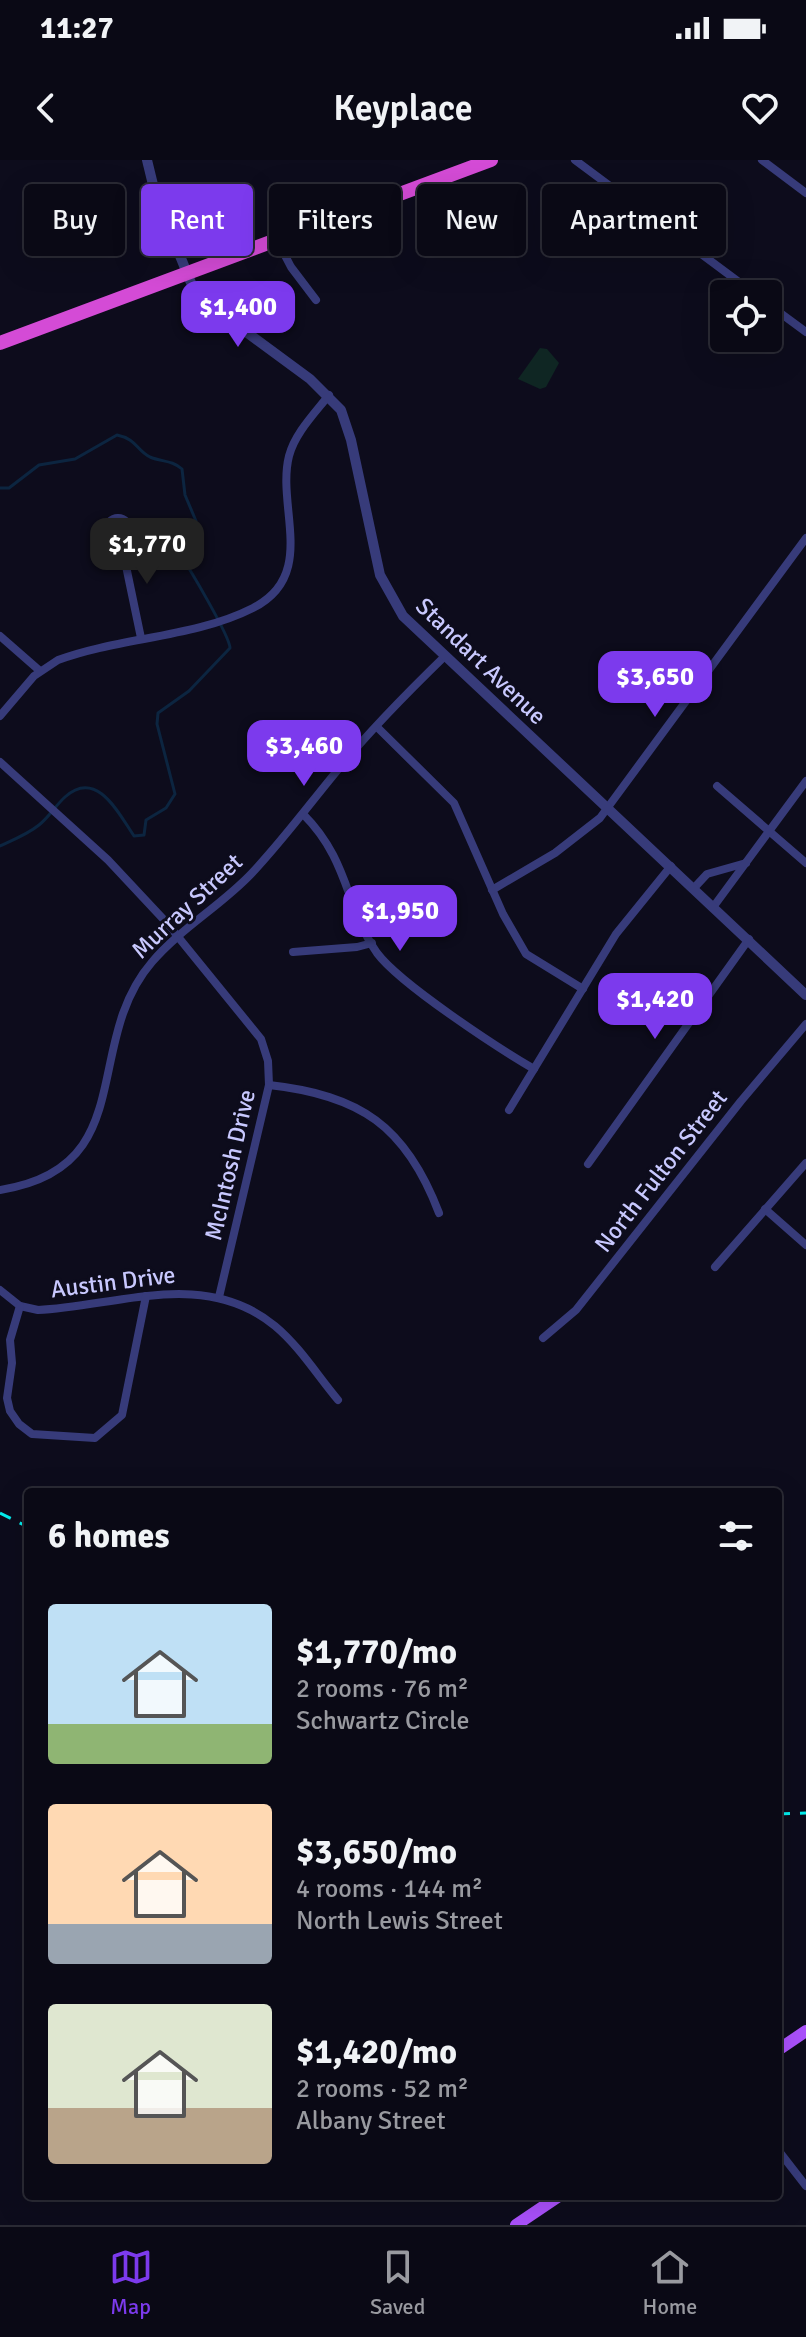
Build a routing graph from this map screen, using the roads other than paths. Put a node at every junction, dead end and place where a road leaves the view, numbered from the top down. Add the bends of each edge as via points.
1 (147, 160) edge
2 (491, 160) edge
3 (575, 160) edge
4 (762, 160) edge
5 (806, 193) edge
6 (401, 194) edge
7 (269, 243) edge
8 (285, 256) edge
9 (186, 274) junction
10 (736, 280) edge
11 (316, 300) dead end
12 (782, 314) edge
13 (806, 332) edge
14 (0, 343) edge
15 (329, 395) junction
16 (806, 538) edge
17 (121, 542) dead end
18 (0, 636) edge
19 (141, 638) junction
20 (445, 656) junction
21 (40, 671) junction
22 (0, 716) edge
23 (377, 727) junction
24 (0, 762) edge
25 (806, 781) edge
26 (717, 786) dead end
27 (608, 809) junction
28 (303, 814) junction
29 (770, 830) junction
30 (746, 863) junction
31 (806, 863) edge
32 (671, 866) junction
33 (694, 888) junction
34 (492, 890) junction
35 (714, 906) junction
36 (179, 937) junction
37 (749, 939) junction
38 (372, 943) junction
39 (293, 952) dead end
40 (583, 989) junction
41 (806, 995) edge
42 (806, 1024) edge
43 (534, 1069) junction
44 (269, 1085) junction
45 (509, 1110) dead end
46 (806, 1163) edge
47 (588, 1164) dead end
48 (0, 1190) edge
49 (765, 1209) junction
50 (439, 1213) dead end
51 (806, 1245) edge
52 (715, 1267) dead end
53 (0, 1290) edge
54 (146, 1296) junction
55 (219, 1297) junction
56 (20, 1306) junction
57 (543, 1338) dead end
58 (338, 1400) dead end
59 (806, 2031) edge
60 (782, 2047) edge
61 (782, 2155) edge
62 (806, 2186) edge
63 (553, 2200) edge
64 (516, 2225) edge

1 - 9 street, Standart Avenue
2 - 6 highway
3 - 10 street
4 - 5 street
7 - 9 highway
8 - 11 street
9 - 14 highway
9 - 15 street, Standart Avenue via 200,301
12 - 13 street
15 - 19 street via 289,457 292,547 289,565 274,591 233,616
15 - 20 street, Standart Avenue via 341,410 351,440 383,584 403,616
16 - 27 street
17 - 19 street
18 - 21 street
19 - 21 street via 74,654
20 - 23 street, Murray Street
20 - 27 street, Standart Avenue
21 - 22 street
23 - 28 street, Murray Street
23 - 34 street via 454,803
24 - 36 street, McIntosh Drive via 108,860
25 - 29 street
26 - 29 street
27 - 32 street, Standart Avenue
27 - 34 street via 555,853
28 - 36 street, Murray Street via 245,880
28 - 38 street via 334,852
29 - 30 street
29 - 31 street
30 - 33 street via 707,874
30 - 35 street
32 - 33 street, Standart Avenue
32 - 40 street via 634,907
33 - 35 street, Standart Avenue
34 - 40 street via 526,954
35 - 37 street, Standart Avenue
36 - 44 street, McIntosh Drive via 261,1039
36 - 48 street, Murray Street via 152,962 126,1004 101,1109 86,1142 44,1180
37 - 41 street, Standart Avenue
37 - 47 street
38 - 39 street
38 - 43 street via 402,977
40 - 43 street
42 - 57 street, North Fulton Street via 576,1310
43 - 45 street
44 - 50 street via 333,1096 382,1123 413,1157
44 - 55 street, McIntosh Drive
46 - 49 street
49 - 51 street
49 - 52 street
53 - 56 street, Austin Drive
54 - 55 street, Austin Drive
54 - 56 street, Austin Drive via 49,1310
54 - 56 street via 122,1415 95,1438 32,1434 10,1411 10,1340
55 - 58 street, Austin Drive via 274,1325
59 - 60 main road
61 - 62 street
63 - 64 main road

